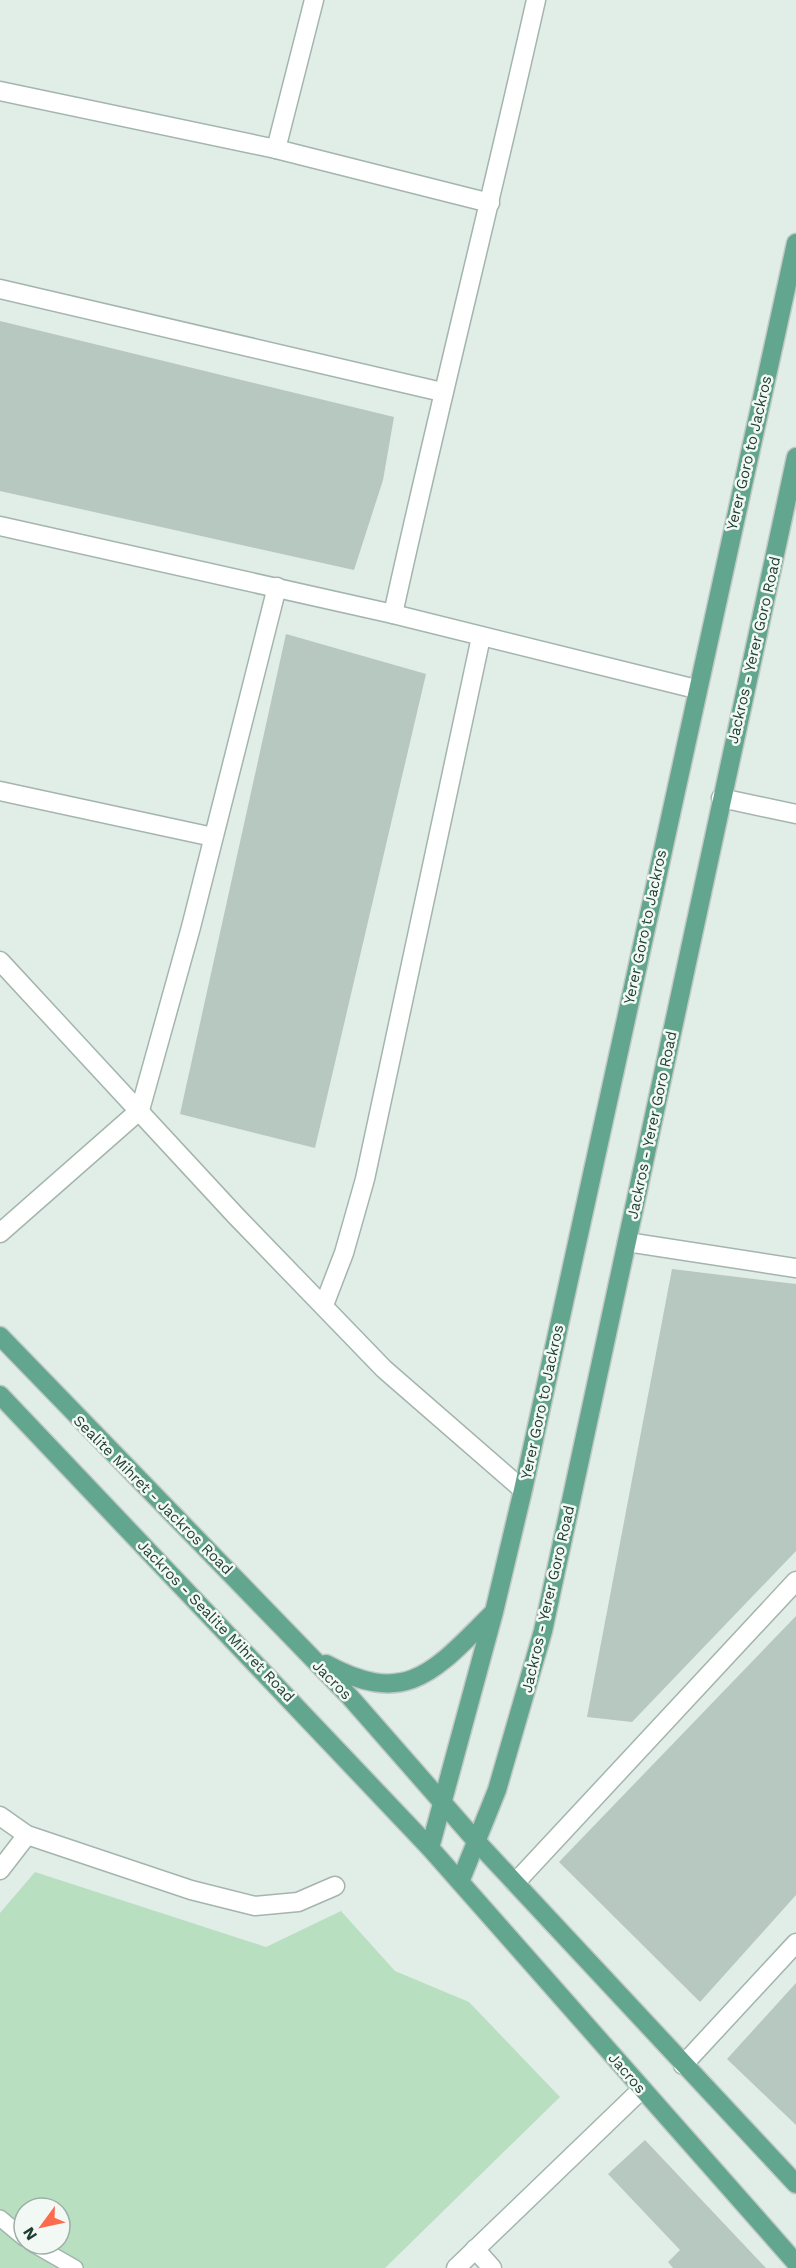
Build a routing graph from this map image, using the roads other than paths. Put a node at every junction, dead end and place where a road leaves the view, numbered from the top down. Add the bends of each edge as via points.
1 (314, 0) edge
2 (536, 0) edge
3 (0, 91) edge
4 (276, 149) junction
5 (490, 203) junction
6 (796, 243) edge
7 (0, 289) edge
8 (442, 392) junction
9 (796, 457) edge
10 (0, 526) edge
11 (277, 587) junction
12 (393, 614) junction
13 (481, 638) junction
14 (696, 689) junction
15 (0, 791) edge
16 (721, 798) junction
17 (796, 814) edge
18 (213, 837) junction
19 (0, 961) edge
20 (140, 1110) junction
21 (0, 1233) edge
22 (627, 1242) junction
23 (796, 1268) edge
24 (324, 1305) junction
25 (0, 1336) edge
26 (2, 1401) edge
27 (522, 1490) junction
28 (796, 1581) edge
29 (494, 1612) junction
30 (305, 1653) junction
31 (443, 1804) junction
32 (0, 1816) edge
33 (27, 1835) junction
34 (477, 1842) junction
35 (430, 1848) junction
36 (0, 1870) edge
37 (460, 1882) junction
38 (515, 1883) junction
39 (335, 1886) dead end
40 (796, 1943) edge
41 (684, 2065) junction
42 (642, 2089) junction
43 (796, 2184) edge
44 (0, 2218) edge
45 (12, 2228) edge
46 (475, 2249) junction
47 (54, 2256) edge
48 (796, 2263) edge
49 (75, 2268) edge
50 (456, 2268) edge
51 (492, 2268) edge

1 - 4 street
2 - 5 street
3 - 4 street
4 - 5 street
5 - 8 street
6 - 14 main road, Yerer Goro to Jackros
7 - 8 street
8 - 12 street
9 - 16 main road, Jackros - Yerer Goro Road
10 - 11 street
11 - 12 street
11 - 18 street
12 - 13 street
13 - 14 street
13 - 24 street via 364,1179 344,1253
14 - 27 main road, Yerer Goro to Jackros
15 - 18 street
16 - 17 street
16 - 22 main road, Jackros - Yerer Goro Road
18 - 20 street
19 - 20 street
20 - 21 street
20 - 24 street
22 - 23 street
22 - 34 main road, Jackros - Yerer Goro Road via 543,1631 497,1790
24 - 27 street via 384,1369
25 - 30 main road, Sealite Mihret - Jackros Road
26 - 35 main road, Jackros - Sealite Mihret Road
27 - 29 main road, Yerer Goro to Jackros
28 - 38 street
29 - 30 main road via 439,1666 413,1680 389,1685 350,1677
29 - 31 main road, Yerer Goro to Jackros
30 - 31 main road, Jacros via 350,1697
31 - 34 main road, Jacros
31 - 35 main road, Yerer Goro to Jackros
32 - 33 street
33 - 36 street
33 - 39 street via 191,1890 255,1906 298,1902
34 - 37 main road
34 - 38 main road, Jacros
35 - 37 main road, Jacros
37 - 42 main road, Jacros
38 - 41 main road, Jacros
40 - 41 street
41 - 43 main road, Jacros
42 - 46 street
42 - 48 main road, Jacros
44 - 45 lane
46 - 50 street
46 - 51 street
47 - 49 lane

